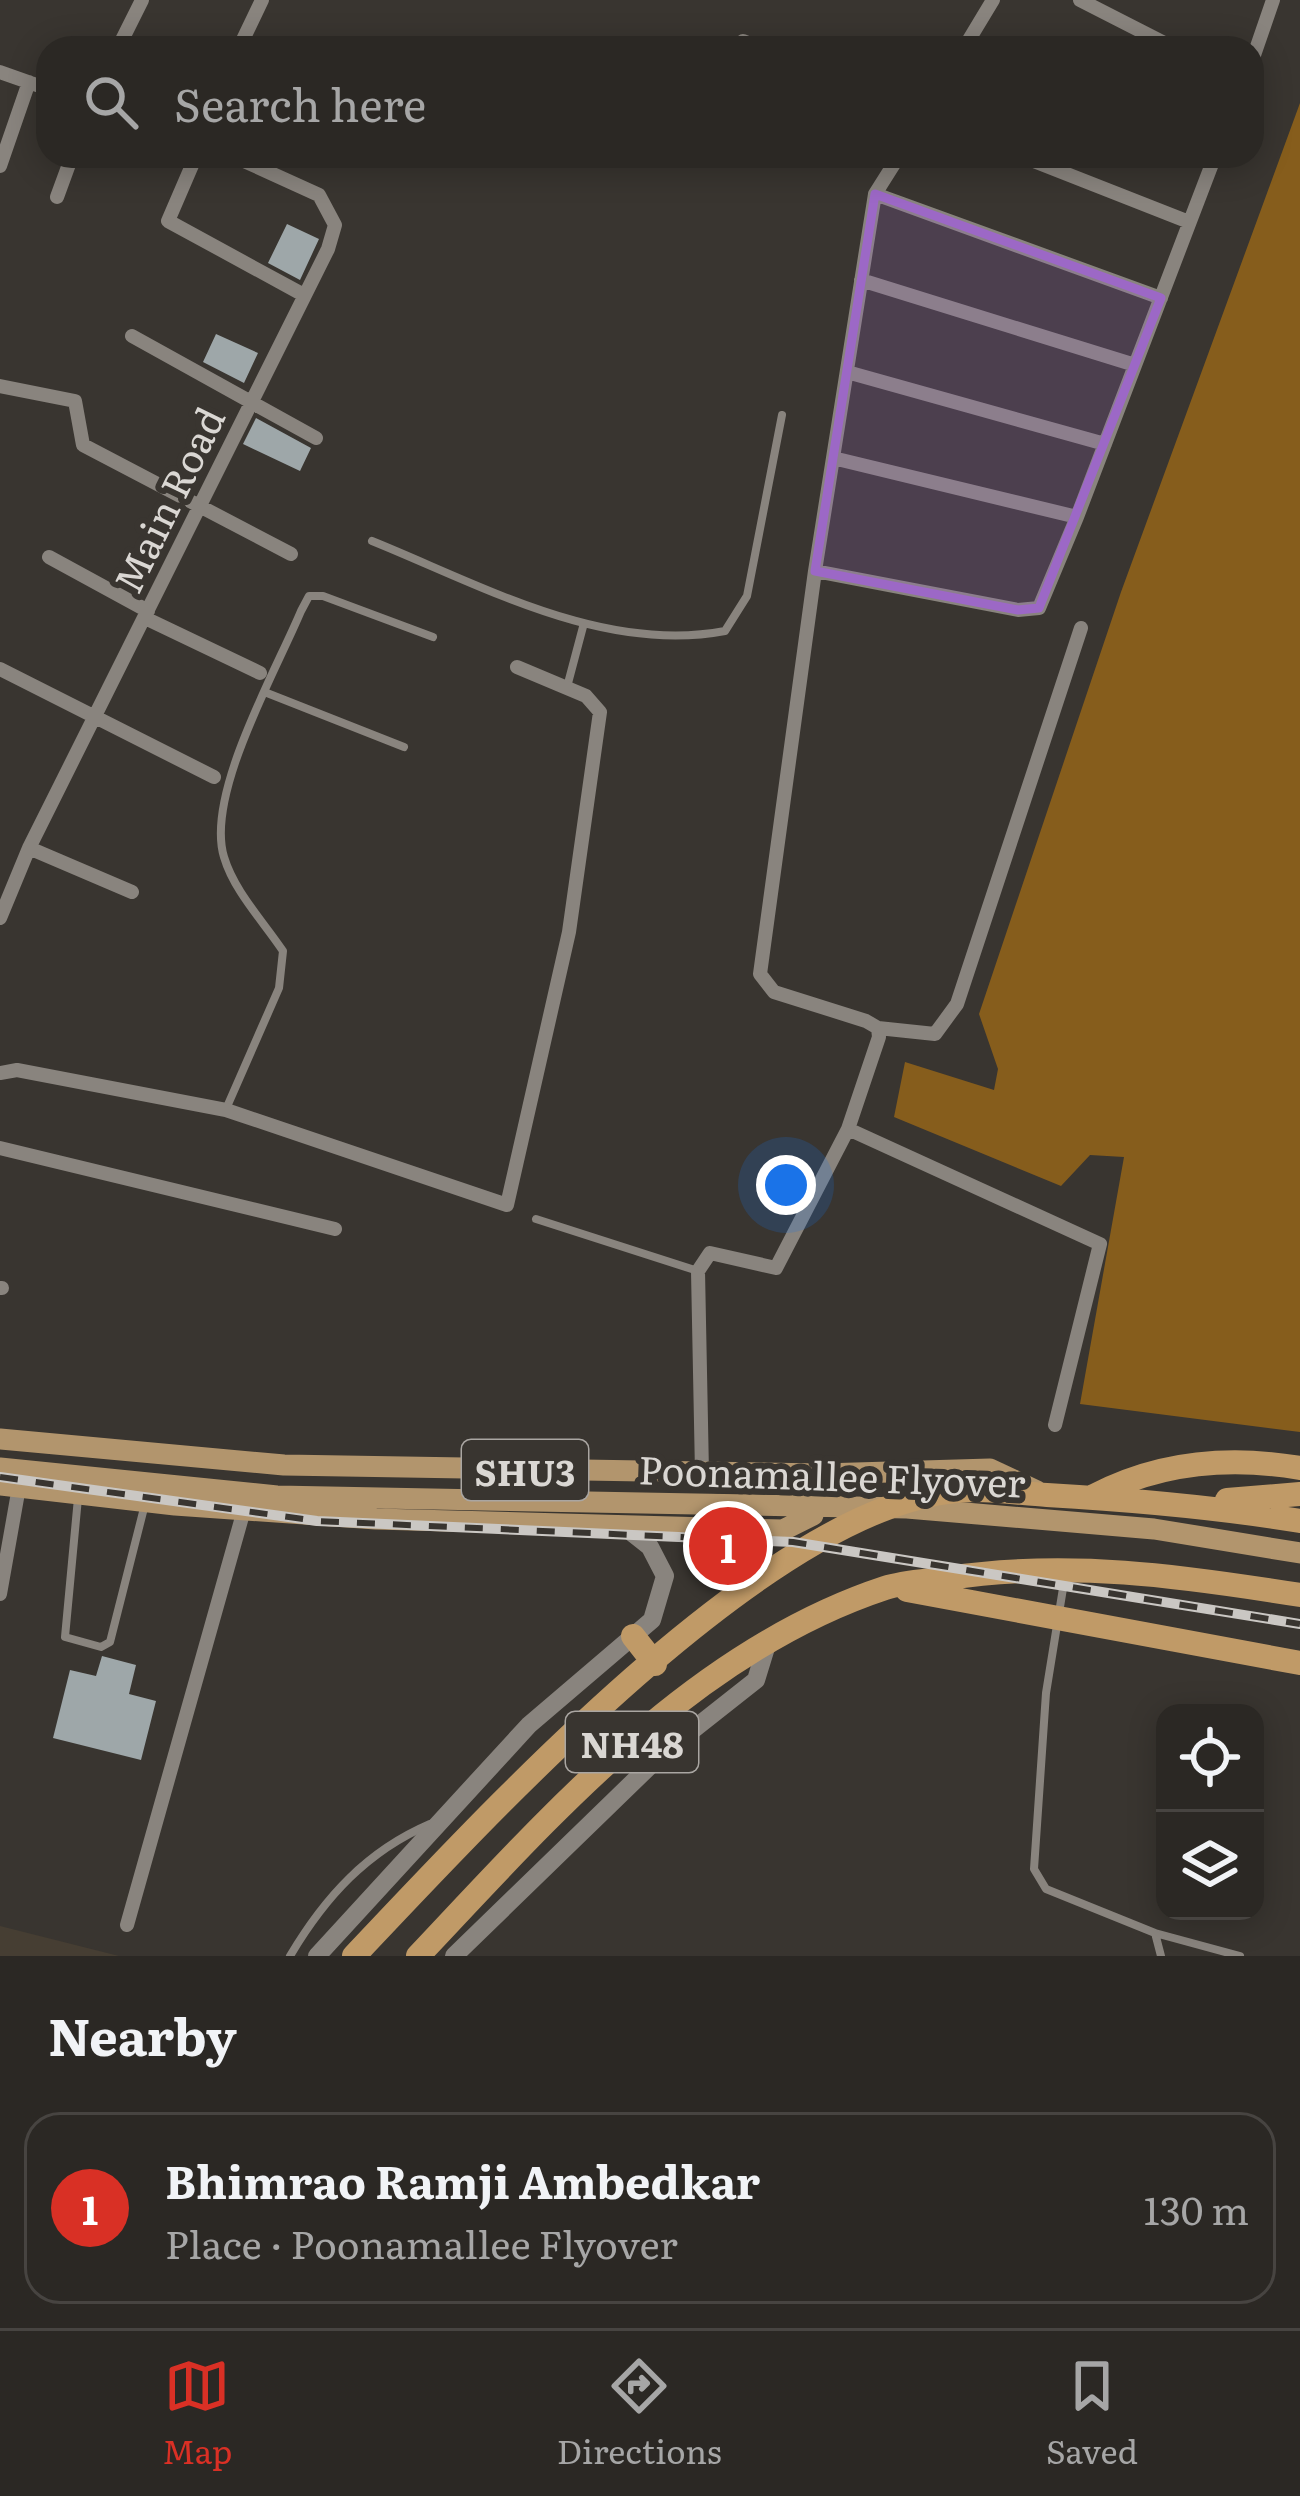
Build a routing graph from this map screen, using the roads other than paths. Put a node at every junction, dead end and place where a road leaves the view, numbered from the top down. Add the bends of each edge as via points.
1 (142, 0) edge
2 (262, 0) edge
3 (993, 0) edge
4 (1080, 0) edge
5 (1274, 0) edge
6 (124, 36) edge
7 (244, 36) edge
8 (973, 36) edge
9 (1150, 36) edge
10 (1261, 36) edge
11 (0, 72) edge
12 (28, 82) junction
13 (36, 85) edge
14 (0, 166) edge
15 (68, 168) edge
16 (191, 168) edge
17 (262, 168) edge
18 (891, 168) edge
19 (1053, 168) edge
20 (1210, 168) edge
21 (875, 194) junction
22 (57, 197) dead end
23 (1190, 222) junction
24 (862, 280) junction
25 (302, 294) junction
26 (1162, 298) junction
27 (132, 336) dead end
28 (1135, 365) junction
29 (847, 371) junction
30 (0, 386) edge
31 (251, 402) junction
32 (782, 415) dead end
33 (316, 438) dead end
34 (1105, 444) junction
35 (833, 458) junction
36 (198, 510) junction
37 (1077, 517) junction
38 (372, 541) dead end
39 (291, 554) dead end
40 (49, 556) dead end
41 (815, 571) junction
42 (147, 614) junction
43 (584, 623) junction
44 (1081, 628) dead end
45 (433, 637) dead end
46 (517, 667) dead end
47 (0, 669) edge
48 (260, 673) dead end
49 (567, 687) junction
50 (267, 693) junction
51 (94, 719) junction
52 (404, 747) dead end
53 (214, 777) dead end
54 (29, 848) junction
55 (132, 892) dead end
56 (0, 918) edge
57 (878, 1028) junction
58 (0, 1072) edge
59 (226, 1110) junction
60 (848, 1129) junction
61 (0, 1148) edge
62 (536, 1219) dead end
63 (335, 1229) dead end
64 (698, 1271) junction
65 (1055, 1425) dead end
66 (0, 1439) edge
67 (0, 1468) edge
68 (1300, 1468) edge
69 (702, 1472) junction
70 (816, 1474) junction
71 (9, 1486) edge
72 (1300, 1494) edge
73 (78, 1495) junction
74 (1045, 1495) junction
75 (1091, 1497) junction
76 (146, 1502) junction
77 (1195, 1504) junction
78 (244, 1510) junction
79 (1300, 1521) edge
80 (626, 1528) junction
81 (1300, 1553) edge
82 (1066, 1569) junction
83 (889, 1587) junction
84 (0, 1594) edge
85 (1300, 1595) edge
86 (1058, 1618) junction
87 (633, 1636) junction
88 (768, 1641) junction
89 (1300, 1663) edge
90 (655, 1664) junction
91 (439, 1820) junction
92 (127, 1925) dead end
93 (1155, 1933) junction
94 (290, 1956) edge
95 (317, 1956) edge
96 (354, 1956) edge
97 (418, 1956) edge
98 (454, 1956) edge
99 (1161, 1956) edge
100 (1240, 1956) edge

1 - 6 street
2 - 7 street
3 - 8 street
4 - 9 street
5 - 10 street
11 - 12 street
12 - 13 street
12 - 14 street
15 - 22 street
16 - 25 street via 168,221
17 - 25 street, Main Road via 305,186 330,208 328,249
18 - 21 street
19 - 23 street
20 - 23 street
21 - 24 street
21 - 26 street
23 - 26 street
24 - 28 street
24 - 29 street
25 - 31 street, Main Road
26 - 28 street
27 - 31 street
28 - 34 street
29 - 34 street
29 - 35 street
30 - 36 street via 75,401 83,445
31 - 33 street
31 - 36 street, Main Road
32 - 43 lane via 738,618 705,635
34 - 37 street
35 - 37 street
35 - 41 street
36 - 39 street
36 - 42 street, Main Road
37 - 41 street via 1039,608
38 - 43 lane
40 - 42 street
41 - 57 street via 760,974 774,992
42 - 48 street
42 - 51 street, Main Road
43 - 49 lane
44 - 57 street via 957,1004 935,1034
45 - 50 lane via 315,594
46 - 49 street
47 - 51 street
49 - 59 street via 600,712 569,932 507,1205
50 - 52 lane
50 - 59 lane via 218,824 237,886 283,951 279,988
51 - 53 street
51 - 54 street, Main Road
54 - 55 street
54 - 56 street, Main Road
57 - 60 street
58 - 59 street
60 - 64 street via 776,1268 710,1253
60 - 65 street via 1100,1244
61 - 63 street
62 - 64 lane
64 - 69 street
66 - 69 main road, SHU3 via 284,1466
67 - 81 main road, Poonamallee Flyover / SHU3 via 277,1496 907,1508 1154,1529
68 - 75 highway via 1234,1459 1125,1480
69 - 70 main road, SHU3
70 - 74 main road, SHU3 via 990,1469
70 - 80 main road via 813,1515 783,1530
71 - 73 main road
71 - 84 street
72 - 77 highway
73 - 76 main road
73 - 76 lane via 64,1637 101,1647 110,1642
74 - 75 highway, NH48
74 - 90 highway, NH48 via 947,1492 892,1506 768,1572
75 - 77 highway, NH48
76 - 78 main road
77 - 79 highway, NH48
78 - 80 main road
78 - 92 street
80 - 87 street via 650,1547 665,1576 652,1620
82 - 83 highway, NH48
82 - 85 highway, NH48 via 1157,1572
82 - 86 lane
83 - 86 highway
83 - 88 highway, NH48
86 - 89 highway
86 - 93 lane via 1034,1869 1046,1889
87 - 90 highway
87 - 91 street via 529,1725
88 - 97 highway, NH48 via 627,1747
88 - 98 street via 756,1680 661,1755
90 - 96 highway, NH48 via 488,1815
91 - 94 lane via 390,1840 365,1861
91 - 95 street
93 - 99 lane
93 - 100 lane

